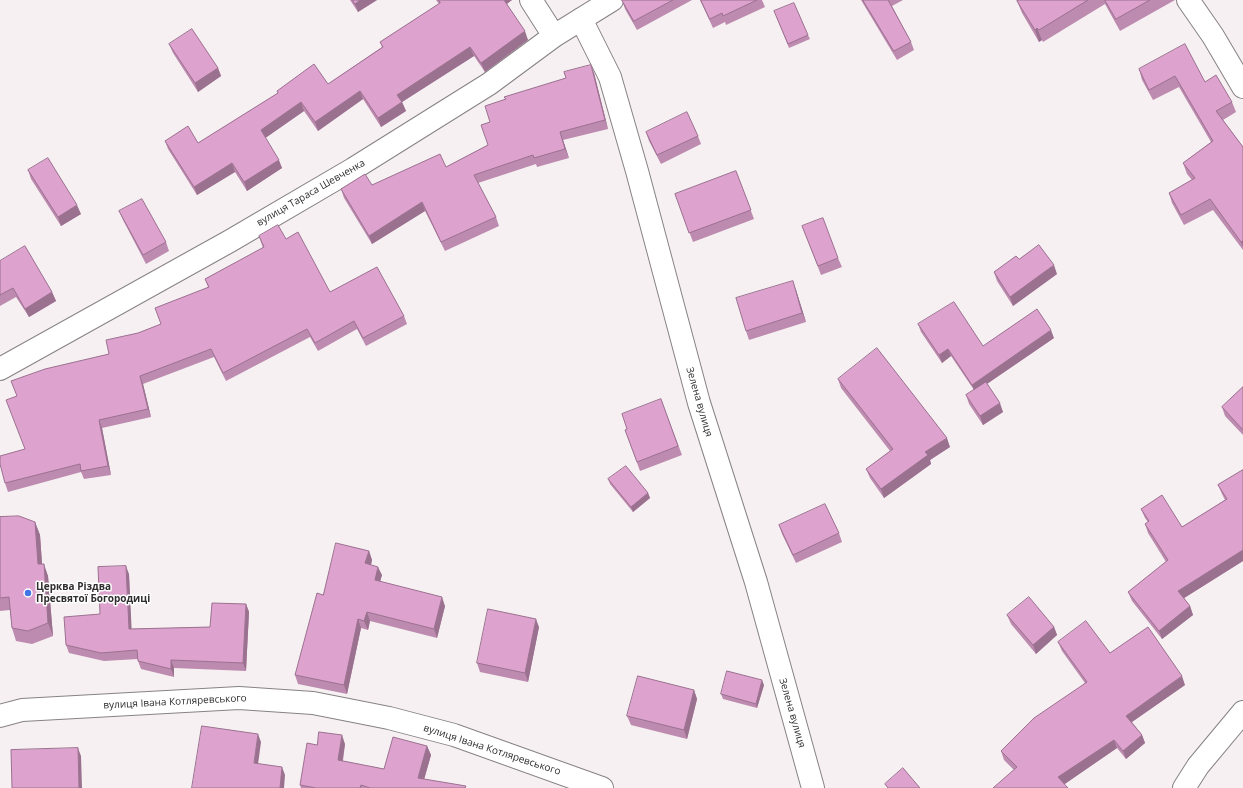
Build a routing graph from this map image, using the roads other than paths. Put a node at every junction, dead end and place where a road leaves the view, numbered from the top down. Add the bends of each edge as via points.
1 (531, 0) edge
2 (612, 0) edge
3 (1188, 0) edge
4 (581, 19) junction
5 (554, 36) junction
6 (1243, 87) edge
7 (0, 369) edge
8 (1243, 712) edge
9 (0, 716) edge
10 (602, 788) edge
11 (813, 788) edge
12 (1184, 788) edge

1 - 5 street
2 - 4 street, вулиця Тараса Шевченка
3 - 6 street
4 - 5 street, вулиця Тараса Шевченка
4 - 11 street, Зелена вулиця via 610,78 699,403 756,582
5 - 7 street, вулиця Тараса Шевченка via 489,84 353,169 230,241
8 - 12 street via 1198,766
9 - 10 street, вулиця Івана Котляревського via 22,710 239,698 313,703 389,718 454,735

